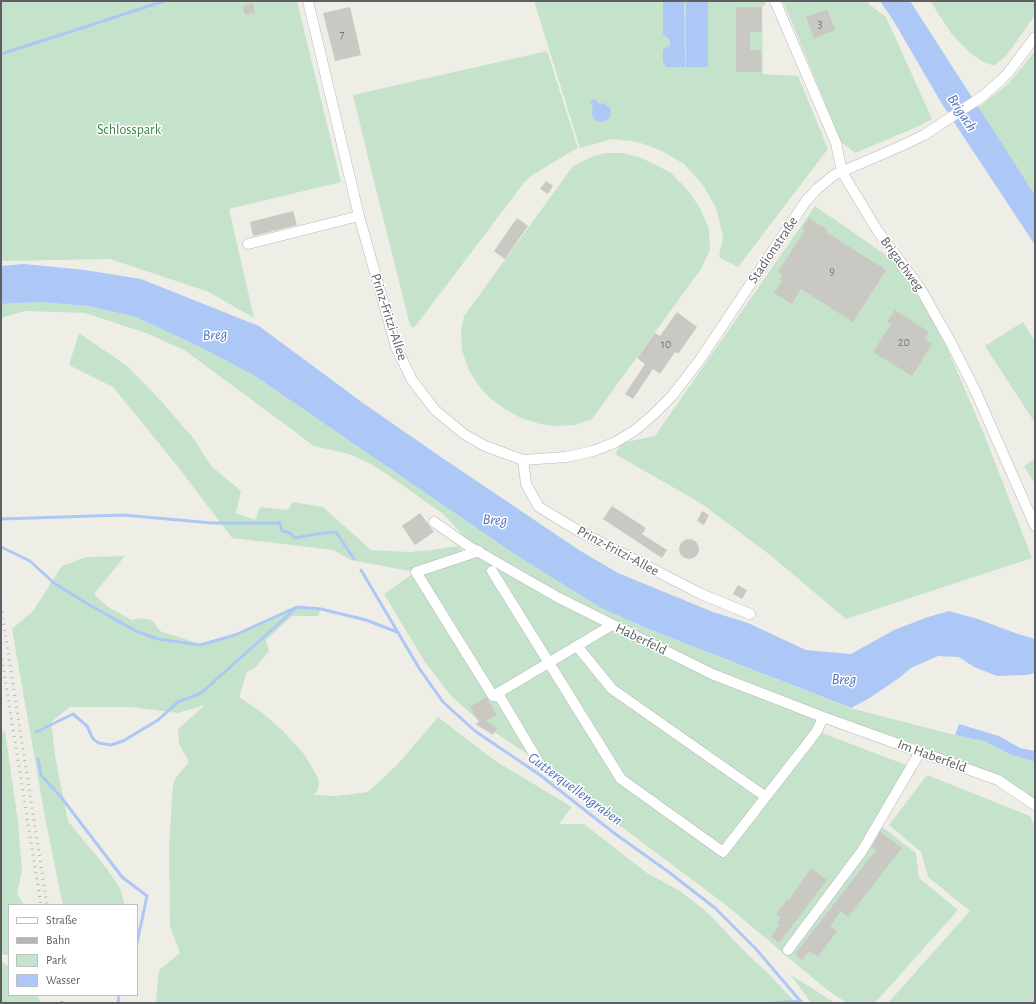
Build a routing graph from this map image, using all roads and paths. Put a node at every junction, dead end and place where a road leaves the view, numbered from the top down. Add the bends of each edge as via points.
1 (308, 1) edge
2 (775, 1) edge
3 (1035, 37) edge
4 (842, 172) junction
5 (359, 216) junction
6 (248, 244) dead end
7 (523, 460) junction
8 (434, 522) dead end
9 (1035, 526) edge
10 (479, 551) junction
11 (492, 571) dead end
12 (750, 614) dead end
13 (612, 625) junction
14 (577, 646) junction
15 (549, 663) junction
16 (493, 696) junction
17 (823, 717) junction
18 (920, 752) junction
19 (541, 766) dead end
20 (766, 798) junction
21 (1035, 806) edge
22 (788, 950) dead end

1 - 5 street, Prinz-Fritzi-Allee
2 - 4 street, Brigachweg via 836,144
3 - 4 street, Stadionstraße via 1008,73 983,96 935,128
4 - 7 street, Stadionstraße via 834,175 806,201 699,361 672,396 653,415 628,435 593,451 566,457
4 - 9 street, Brigachweg via 877,230 920,288 950,340
5 - 6 street
5 - 7 street, Prinz-Fritzi-Allee via 396,347 412,380 435,410 464,434 485,446
7 - 12 street, Prinz-Fritzi-Allee via 526,484 539,506 577,530 701,594
8 - 10 street, Haberfeld
10 - 13 street, Haberfeld via 559,598
10 - 16 street via 416,572
11 - 15 street
13 - 14 street
13 - 17 street, Haberfeld via 712,674
14 - 15 street
14 - 20 street via 612,689
15 - 16 street
15 - 20 street via 621,779 723,852
16 - 19 street via 500,698
17 - 18 street, Im Haberfeld
17 - 20 street via 817,731
18 - 21 street, Im Haberfeld via 998,780
18 - 22 street via 862,851

